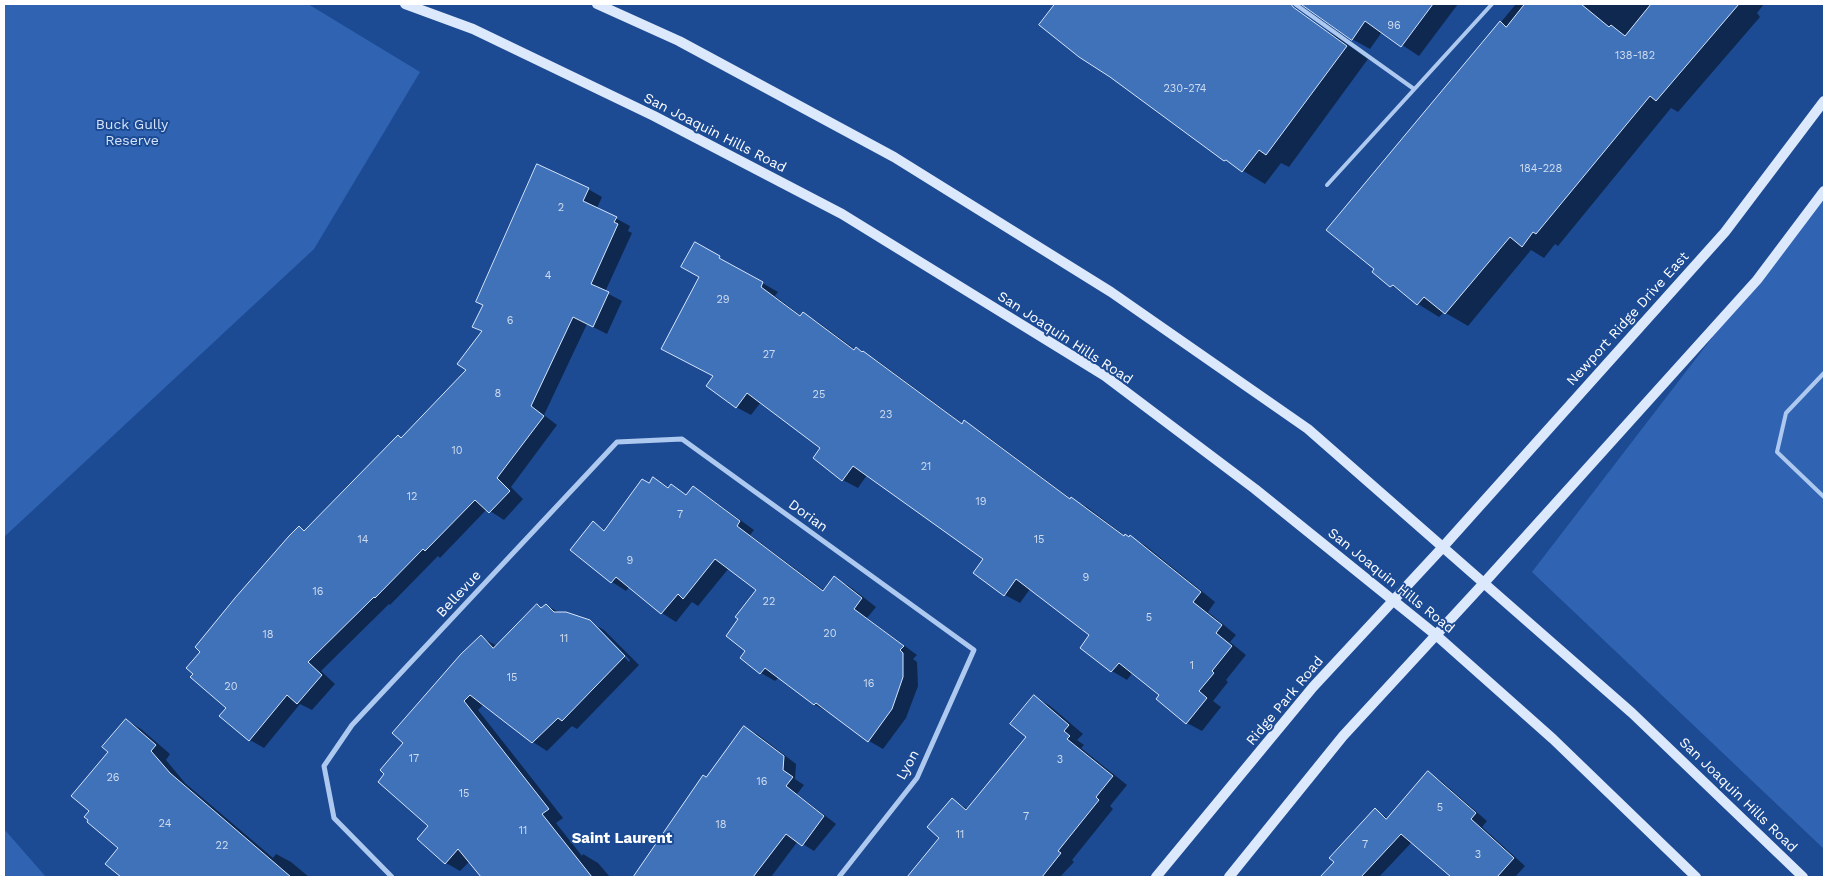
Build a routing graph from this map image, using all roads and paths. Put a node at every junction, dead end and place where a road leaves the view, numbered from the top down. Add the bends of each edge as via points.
1 (405, 4) edge
2 (597, 4) edge
3 (1295, 4) edge
4 (1492, 4) edge
5 (1414, 89) junction
6 (1824, 101) edge
7 (1327, 185) dead end
8 (1824, 191) edge
9 (1824, 373) edge
10 (617, 442) joint
11 (1824, 497) edge
12 (1442, 548) junction
13 (1483, 584) junction
14 (1393, 600) junction
15 (1436, 634) junction
16 (974, 650) joint
17 (392, 877) edge
18 (839, 877) edge
19 (1156, 877) edge
20 (1229, 877) edge
21 (1696, 877) edge
22 (1803, 877) edge

1 - 14 main road, San Joaquin Hills Road via 472,29 654,116 842,214 1105,376 1255,489
2 - 12 main road, San Joaquin Hills Road via 679,40 894,157 1111,292 1308,430
3 - 5 lane
4 - 5 lane
5 - 7 lane
6 - 12 main road, Newport Ridge Drive East via 1725,232
8 - 13 main road via 1757,280
9 - 11 lane via 1786,413 1778,452
10 - 16 street, Dorian via 682,439
10 - 17 street, Bellevue via 352,725 324,766 334,818
12 - 13 main road, San Joaquin Hills Road
12 - 14 main road, Ridge Park Road
13 - 15 main road
13 - 22 main road, San Joaquin Hills Road via 1632,713
14 - 15 main road, San Joaquin Hills Road
14 - 19 main road, Ridge Park Road via 1313,687
15 - 20 main road via 1343,736
15 - 21 main road, San Joaquin Hills Road via 1553,739
16 - 18 street, Lyon via 917,778

